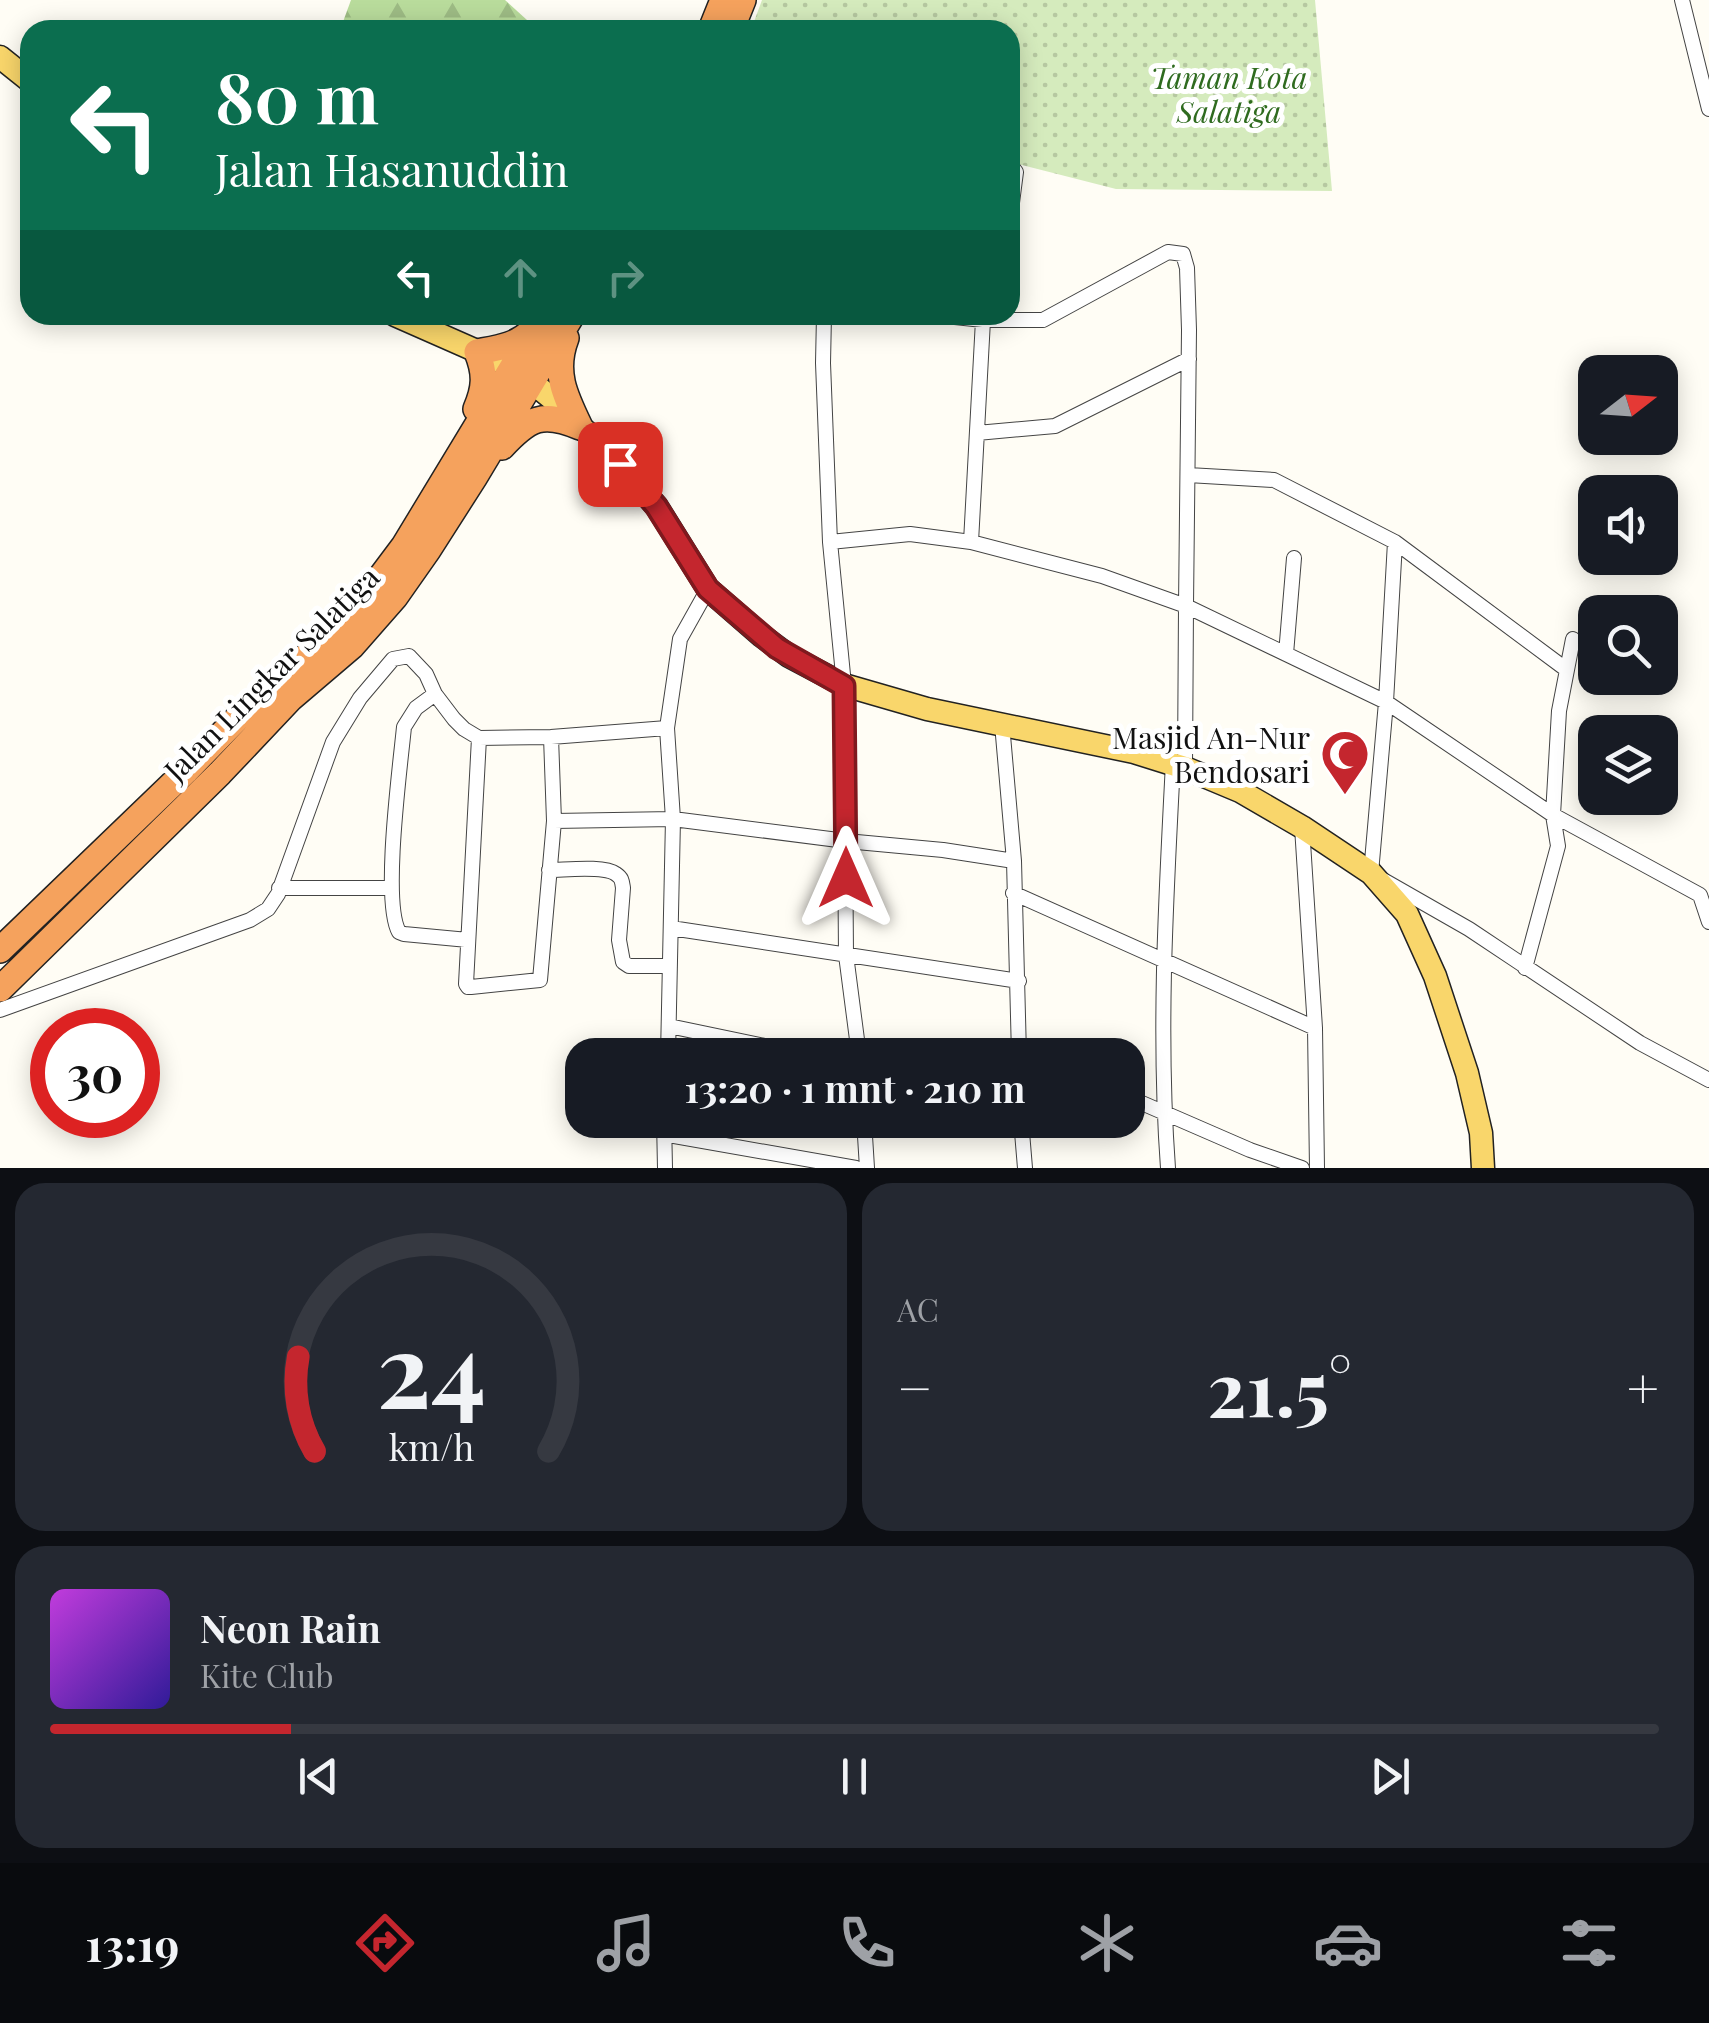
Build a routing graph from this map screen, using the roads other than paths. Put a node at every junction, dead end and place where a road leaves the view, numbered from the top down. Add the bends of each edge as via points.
1 (1682, 0) edge
2 (0, 58) edge
3 (20, 73) edge
4 (1709, 110) edge
5 (1020, 320) edge
6 (417, 325) edge
7 (536, 325) edge
8 (540, 325) edge
9 (565, 325) edge
10 (571, 325) edge
11 (824, 325) edge
12 (983, 325) edge
13 (478, 352) junction
14 (1189, 359) junction
15 (522, 376) junction
16 (580, 427) junction
17 (977, 433) junction
18 (1188, 474) junction
19 (446, 478) junction
20 (474, 478) junction
21 (830, 542) junction
22 (972, 542) junction
23 (1396, 542) junction
24 (1294, 558) dead end
25 (708, 589) junction
26 (1186, 606) junction
27 (1573, 639) dead end
28 (1286, 654) junction
29 (1567, 670) junction
30 (844, 686) junction
31 (435, 694) junction
32 (1386, 702) junction
33 (1002, 724) junction
34 (667, 728) junction
35 (551, 737) junction
36 (479, 738) junction
37 (1179, 766) junction
38 (1553, 815) junction
39 (673, 818) junction
40 (554, 820) junction
41 (1302, 827) junction
42 (846, 840) junction
43 (1014, 862) junction
44 (550, 870) junction
45 (1371, 873) junction
46 (279, 888) junction
47 (392, 888) junction
48 (1013, 893) junction
49 (1709, 922) edge
50 (671, 928) junction
51 (468, 940) junction
52 (0, 950) edge
53 (846, 954) junction
54 (1163, 960) junction
55 (668, 966) junction
56 (1525, 968) junction
57 (1019, 980) junction
58 (0, 989) edge
59 (0, 1010) edge
60 (670, 1026) junction
61 (1314, 1028) junction
62 (669, 1038) edge
63 (727, 1038) edge
64 (858, 1038) edge
65 (1022, 1038) edge
66 (1709, 1080) edge
67 (1145, 1105) edge
68 (1164, 1113) junction
69 (664, 1138) edge
70 (715, 1138) edge
71 (865, 1138) edge
72 (1022, 1138) edge
73 (665, 1168) edge
74 (856, 1168) edge
75 (867, 1168) edge
76 (1025, 1168) edge
77 (1168, 1168) edge
78 (1302, 1168) edge
79 (1317, 1168) edge
80 (1483, 1168) edge

1 - 4 street
2 - 3 main road
5 - 14 street via 1043,320 1168,252 1184,254
6 - 13 main road
7 - 13 highway via 520,341
8 - 15 highway, Jalan Lingkar Salatiga
9 - 15 highway, Jalan Lingkar Salatiga
10 - 16 highway via 559,370
11 - 21 street
12 - 17 street
13 - 15 main road
13 - 19 highway via 483,390
14 - 17 street via 1055,426
14 - 18 street
15 - 16 main road
15 - 19 highway, Jalan Lingkar Salatiga
15 - 20 highway, Jalan Lingkar Salatiga
16 - 20 highway via 553,418 532,422
16 - 25 main road via 656,506
17 - 22 street
18 - 23 street via 1274,480
18 - 26 street
19 - 52 highway, Jalan Lingkar Salatiga via 366,598
20 - 58 highway, Jalan Lingkar Salatiga via 413,572 352,646 291,698
21 - 22 street via 910,534
21 - 30 street
22 - 26 street
23 - 29 street
23 - 32 street
24 - 28 street
25 - 30 main road via 777,648
25 - 34 street via 680,639
26 - 28 street
26 - 37 street
27 - 29 street
28 - 32 street
29 - 38 street
30 - 33 main road
30 - 42 street
31 - 36 street
31 - 46 street via 426,674 405,656 393,659 360,698 324,761
31 - 47 street via 404,727
32 - 38 street
32 - 45 street
33 - 37 main road
33 - 43 street
34 - 35 street
34 - 39 street
35 - 36 street
35 - 40 street
36 - 51 street
37 - 41 main road
37 - 54 street
38 - 49 street via 1700,895
38 - 56 street via 1558,846
39 - 40 street
39 - 42 street
39 - 50 street
40 - 44 street
41 - 45 main road
41 - 61 street
42 - 43 street
42 - 53 street
43 - 48 street
44 - 51 street via 540,980 468,987
44 - 55 street via 618,875 623,962
45 - 56 street
45 - 80 main road via 1406,914 1436,976 1467,1073
46 - 47 street
46 - 59 street via 268,909 250,920
47 - 51 street via 398,932
48 - 54 street
48 - 57 street
50 - 53 street
50 - 55 street
53 - 57 street
53 - 64 street
54 - 61 street
54 - 68 street
55 - 60 street
56 - 66 street via 1640,1044
57 - 65 street
60 - 62 street
60 - 63 street
61 - 79 street
67 - 68 street
68 - 77 street
68 - 78 street
69 - 73 street
70 - 74 street
71 - 75 street
72 - 76 street

